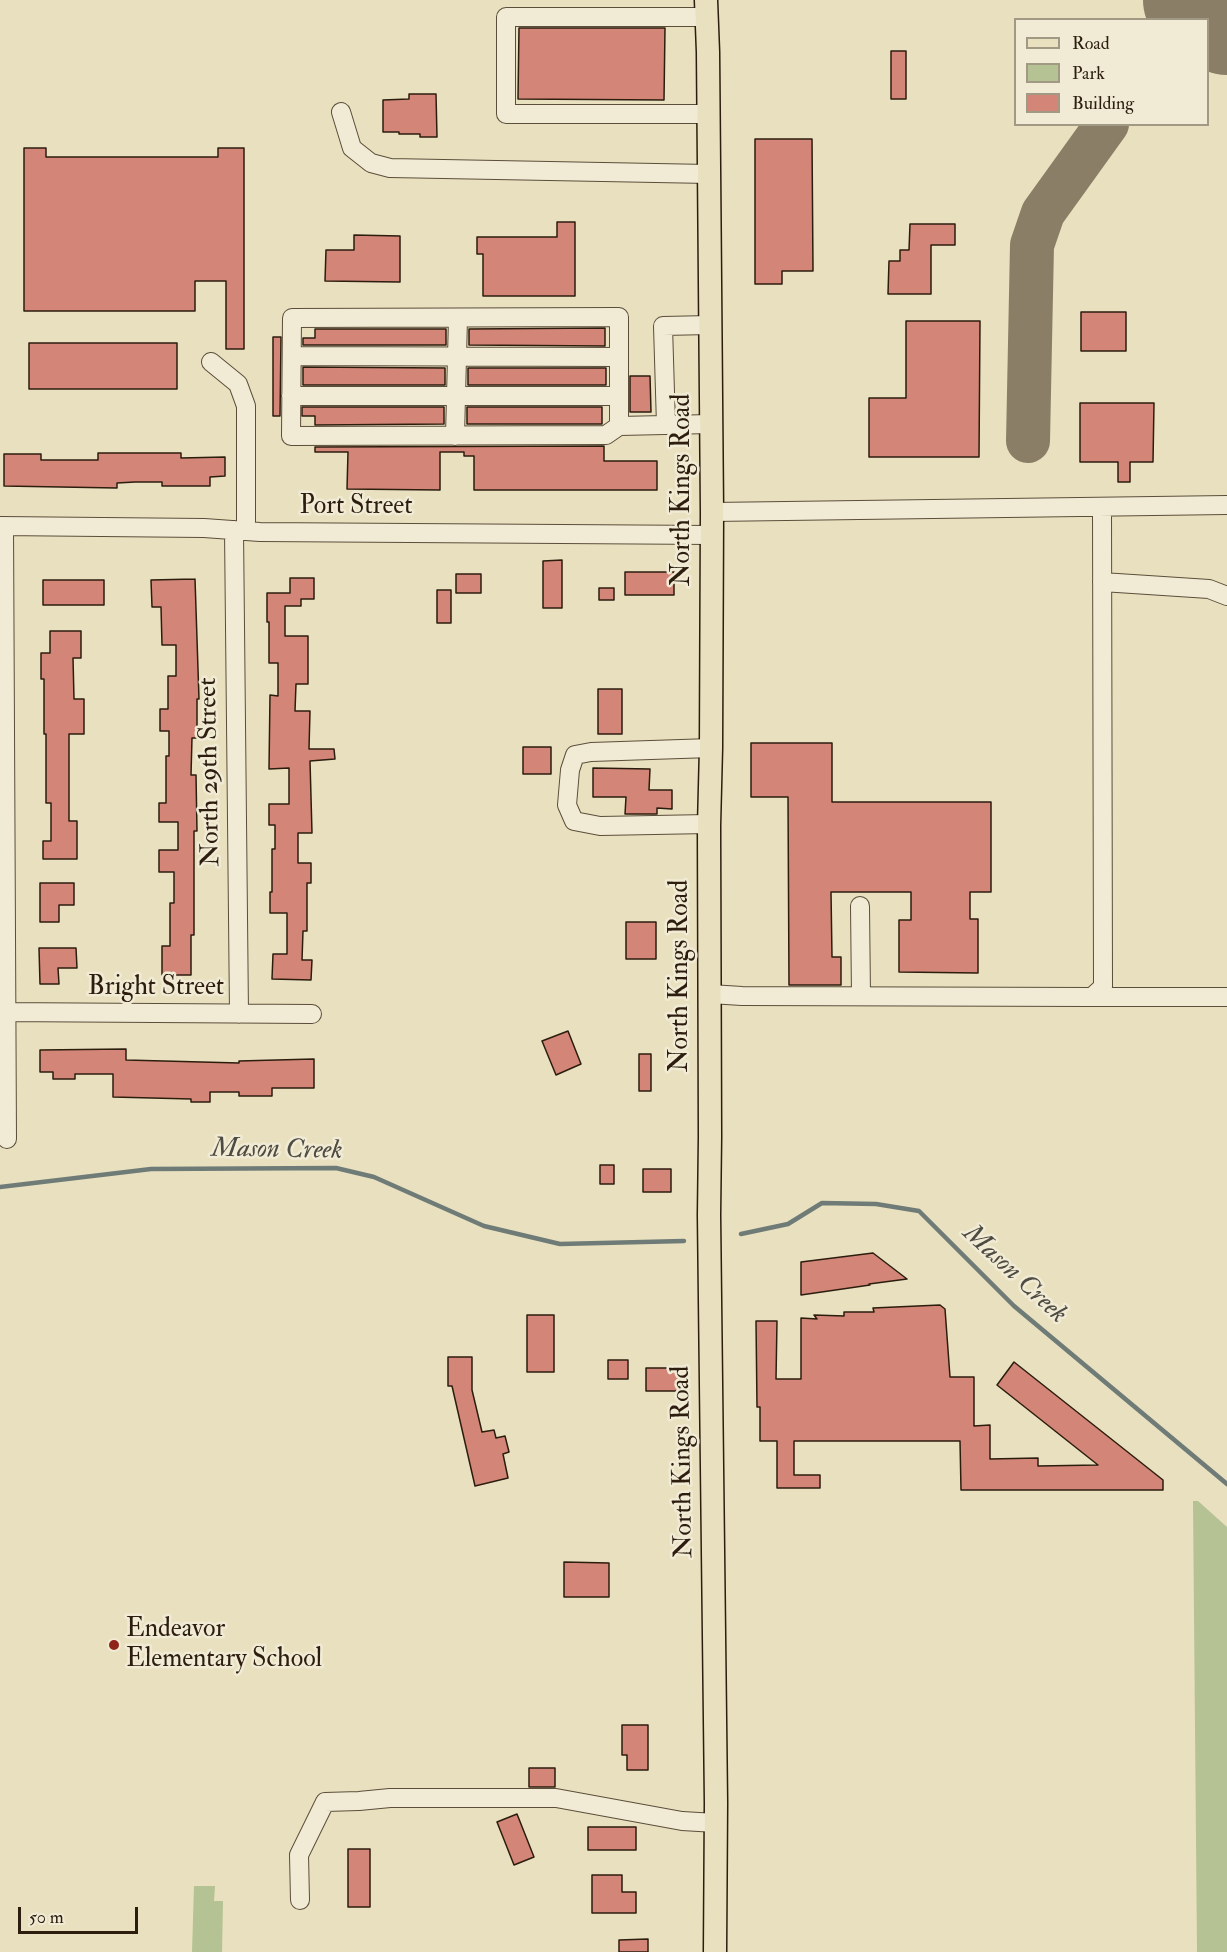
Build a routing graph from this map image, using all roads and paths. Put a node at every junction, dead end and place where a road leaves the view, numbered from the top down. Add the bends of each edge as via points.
1 (707, 8) edge
2 (342, 112) dead end
3 (709, 114) junction
4 (709, 174) junction
5 (458, 318) junction
6 (710, 325) junction
7 (292, 356) junction
8 (458, 357) junction
9 (619, 357) junction
10 (211, 362) dead end
11 (291, 396) junction
12 (457, 396) junction
13 (619, 396) junction
14 (711, 424) junction
15 (666, 425) junction
16 (619, 426) junction
17 (455, 436) junction
18 (1227, 505) edge
19 (1102, 507) junction
20 (712, 512) junction
21 (2, 526) edge
22 (240, 530) junction
23 (712, 535) junction
24 (1102, 582) junction
25 (1227, 596) edge
26 (711, 748) junction
27 (709, 826) junction
28 (860, 906) dead end
29 (710, 994) junction
30 (861, 996) junction
31 (1092, 997) junction
32 (1227, 997) edge
33 (3, 1012) edge
34 (238, 1014) junction
35 (312, 1014) dead end
36 (7, 1139) dead end
37 (716, 1823) junction
38 (300, 1900) dead end
39 (715, 1952) edge

1 - 3 main road, North Kings Road
1 - 3 street via 506,17 506,114
2 - 4 street via 352,148 371,163 390,168
3 - 4 main road, North Kings Road
4 - 6 main road, North Kings Road
5 - 7 street via 292,318
5 - 8 street
5 - 9 street via 619,317
6 - 14 main road, North Kings Road
6 - 15 street via 663,326
7 - 8 street
7 - 11 street
8 - 9 street
8 - 12 street
9 - 13 street
10 - 22 street, North 29th Street via 238,384 246,406
11 - 12 street
11 - 17 street via 291,436
12 - 13 street
12 - 17 street
13 - 16 street
14 - 15 street
14 - 20 main road, North Kings Road
15 - 16 street
16 - 17 street via 606,435
18 - 19 street
19 - 20 street
19 - 24 street
20 - 23 main road, North Kings Road
21 - 22 street, Port Street
21 - 33 street
22 - 23 street, Port Street
22 - 34 street, North 29th Street
23 - 26 main road, North Kings Road
24 - 25 street via 1209,590
24 - 31 street via 1103,987
26 - 27 main road, North Kings Road
26 - 27 street via 576,755 570,770 567,805 574,821 600,826
27 - 29 main road, North Kings Road
28 - 30 street
29 - 30 street
29 - 37 main road, North Kings Road
30 - 31 street
31 - 32 street
33 - 34 street, Bright Street
33 - 36 street
34 - 35 street, Bright Street
37 - 38 street via 682,1821 556,1797 325,1802 299,1855
37 - 39 main road, North Kings Road

